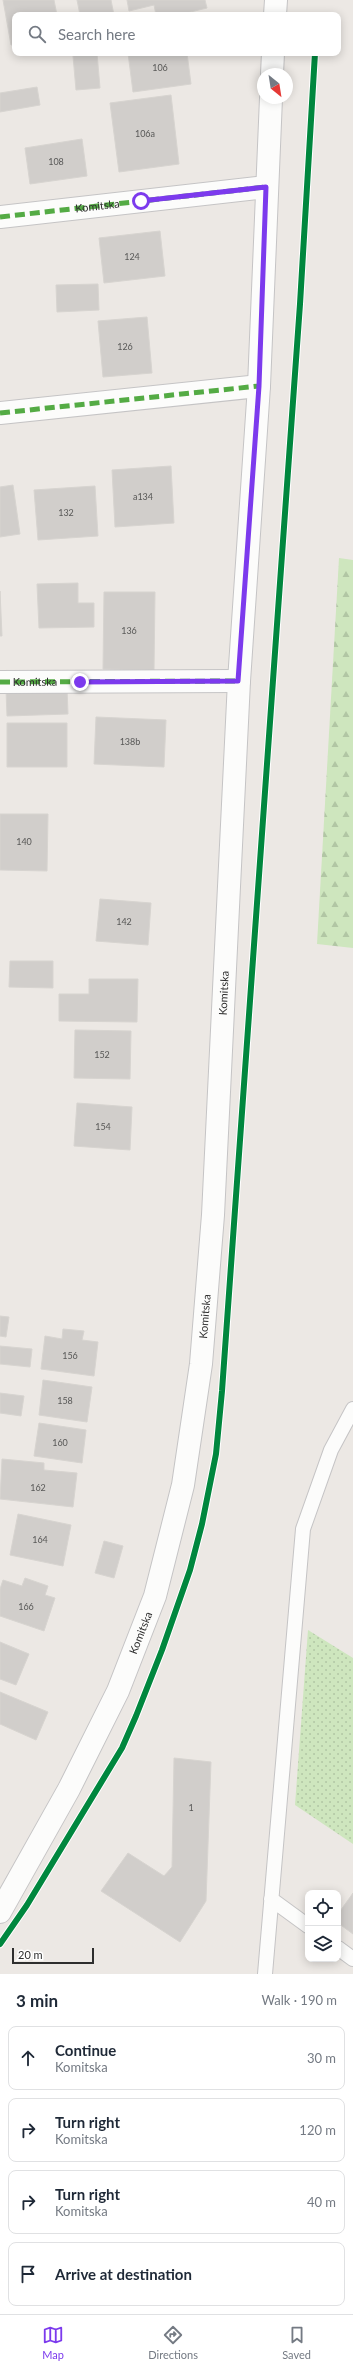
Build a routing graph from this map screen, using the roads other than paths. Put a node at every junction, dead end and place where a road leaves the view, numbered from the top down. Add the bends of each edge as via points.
1 (276, 0) edge
2 (275, 12) edge
3 (273, 56) edge
4 (272, 68) edge
5 (271, 104) edge
6 (266, 187) junction
7 (0, 217) edge
8 (259, 386) junction
9 (0, 413) edge
10 (238, 681) junction
11 (0, 682) edge
12 (353, 1409) edge
13 (270, 1899) junction
14 (0, 1912) edge
15 (305, 1924) edge
16 (341, 1950) edge
17 (353, 1959) edge
18 (265, 1974) edge

1 - 2 main road
3 - 4 main road
5 - 6 main road, Komitska
6 - 7 main road, Komitska
6 - 8 main road, Komitska
8 - 9 main road
8 - 10 main road, Komitska
10 - 11 main road, Komitska
10 - 14 main road, Komitska via 213,1215 201,1364 183,1484 155,1596 118,1691 69,1789
12 - 13 lane via 331,1450 303,1529
13 - 15 lane
13 - 18 lane
16 - 17 lane

